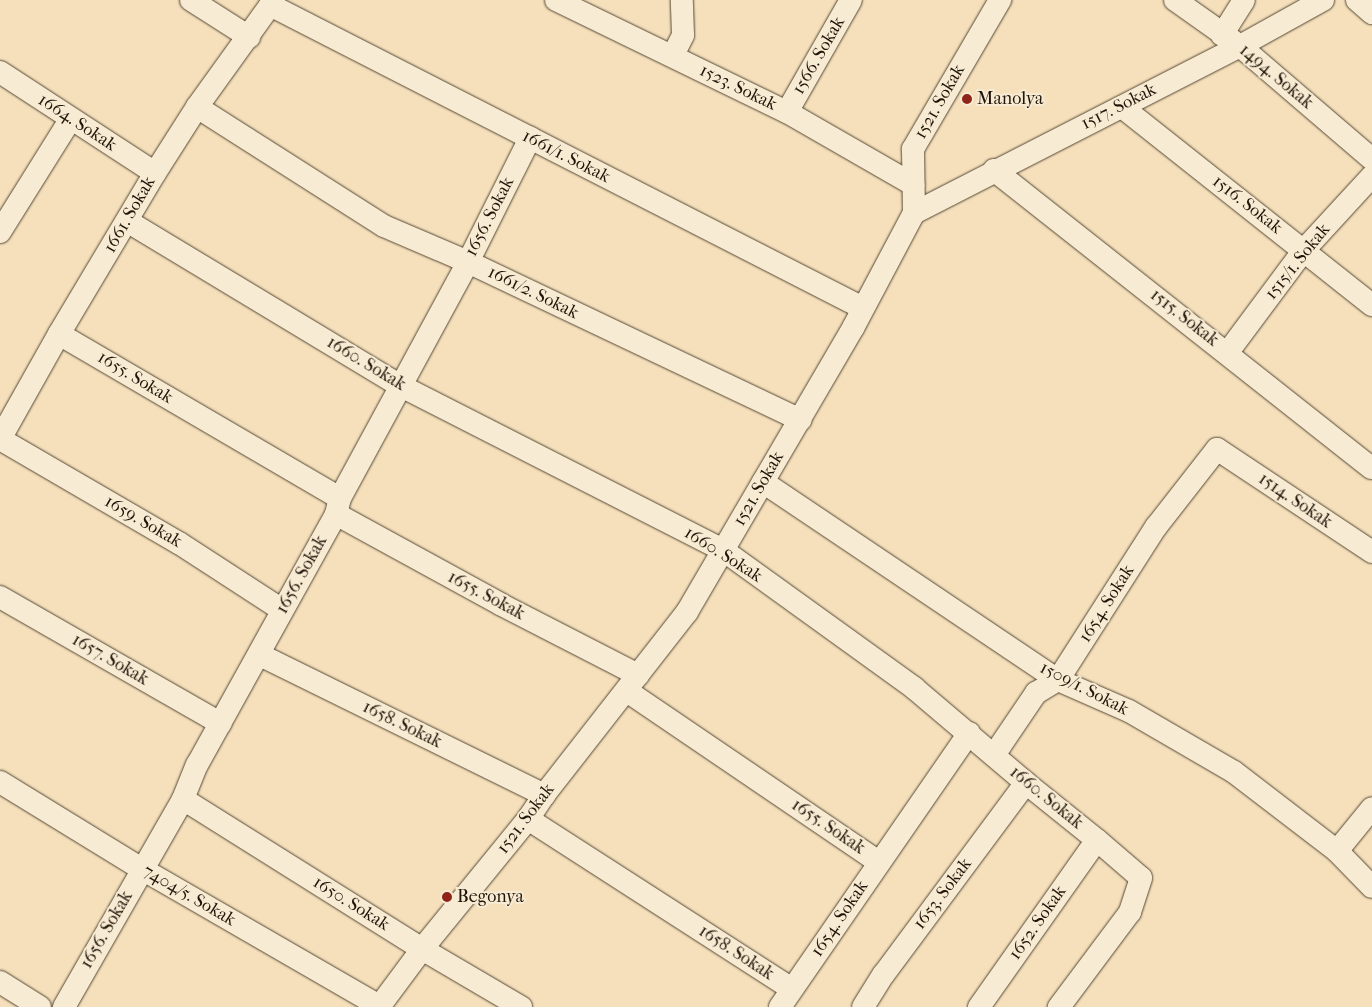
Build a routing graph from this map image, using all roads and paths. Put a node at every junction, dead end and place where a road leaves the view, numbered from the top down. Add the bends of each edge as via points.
1 (191, 0) edge
2 (556, 0) edge
3 (682, 0) edge
4 (852, 0) edge
5 (1000, 0) edge
6 (1175, 0) edge
7 (1244, 0) edge
8 (1323, 0) edge
9 (1357, 0) edge
10 (272, 2) edge
11 (1372, 13) edge
12 (249, 37) junction
13 (1231, 40) junction
14 (673, 55) junction
15 (0, 72) edge
16 (197, 107) junction
17 (1122, 107) junction
18 (787, 112) junction
19 (70, 120) junction
20 (530, 138) junction
21 (1372, 159) edge
22 (994, 170) junction
23 (155, 173) junction
24 (1372, 176) edge
25 (914, 185) junction
26 (914, 213) junction
27 (128, 221) junction
28 (0, 232) edge
29 (1304, 250) junction
30 (468, 262) junction
31 (1372, 305) edge
32 (863, 308) junction
33 (59, 334) junction
34 (1228, 352) junction
35 (401, 386) junction
36 (800, 420) junction
37 (0, 439) edge
38 (1218, 449) joint
39 (1372, 468) edge
40 (763, 482) junction
41 (338, 506) junction
42 (724, 550) junction
43 (1372, 552) edge
44 (0, 597) edge
45 (282, 610) junction
46 (260, 655) junction
47 (1058, 680) junction
48 (632, 683) junction
49 (220, 724) junction
50 (968, 733) junction
51 (994, 755) junction
52 (0, 782) edge
53 (1026, 783) junction
54 (544, 795) junction
55 (183, 798) junction
56 (1372, 808) edge
57 (528, 819) junction
58 (1097, 840) junction
59 (1337, 851) junction
60 (879, 862) junction
61 (142, 869) junction
62 (1372, 887) edge
63 (422, 949) junction
64 (0, 982) edge
65 (786, 998) edge
66 (379, 1006) edge
67 (40, 1007) edge
68 (64, 1007) edge
69 (521, 1007) edge
70 (863, 1007) edge
71 (979, 1007) edge
72 (1059, 1007) edge

1 - 12 street
2 - 14 street, 1523. Sokak
3 - 14 street via 683,34
4 - 18 street, 1566. Sokak
5 - 25 street, 1521. Sokak via 912,149
6 - 13 street, 1494. Sokak
7 - 13 street
8 - 13 street, 1517. Sokak
9 - 11 street
10 - 12 street, 1661. Sokak
10 - 20 street, 1661/1. Sokak
12 - 16 street, 1661. Sokak
13 - 17 street, 1517. Sokak
13 - 21 street, 1494. Sokak
14 - 18 street, 1523. Sokak
15 - 19 street, 1664. Sokak
16 - 23 street, 1661. Sokak
16 - 30 street, 1661/2. Sokak via 384,226
17 - 22 street, 1517. Sokak
17 - 29 street, 1516. Sokak
18 - 25 street, 1523. Sokak
19 - 23 street, 1664. Sokak
19 - 28 street
20 - 30 street, 1656. Sokak
20 - 32 street, 1661/1. Sokak
22 - 26 street, 1517. Sokak
22 - 34 street, 1515. Sokak
23 - 27 street, 1661. Sokak
24 - 29 street, 1515/1. Sokak
25 - 26 street, 1521. Sokak
26 - 32 street, 1521. Sokak
27 - 33 street, 1661. Sokak
27 - 35 street, 1660. Sokak
29 - 31 street, 1516. Sokak
29 - 34 street, 1515/1. Sokak
30 - 35 street, 1656. Sokak
30 - 36 street, 1661/2. Sokak
32 - 36 street, 1521. Sokak
33 - 37 street, 1661. Sokak
33 - 41 street, 1655. Sokak
34 - 39 street, 1515. Sokak
35 - 41 street, 1656. Sokak
35 - 42 street, 1660. Sokak
36 - 40 street, 1521. Sokak
37 - 45 street, 1659. Sokak via 179,543
38 - 43 street, 1514. Sokak
38 - 47 street, 1654. Sokak via 1156,527
40 - 42 street, 1521. Sokak
40 - 47 street, 1509/1. Sokak
41 - 45 street, 1656. Sokak
41 - 48 street, 1655. Sokak
42 - 48 street, 1521. Sokak via 687,612
42 - 50 street, 1660. Sokak via 914,688
44 - 49 street, 1657. Sokak
45 - 46 street, 1656. Sokak
46 - 49 street, 1656. Sokak
46 - 54 street, 1658. Sokak
47 - 51 street, 1654. Sokak via 1036,693
47 - 59 street, 1509/1. Sokak via 1129,711 1234,772
48 - 54 street, 1521. Sokak
48 - 60 street, 1655. Sokak
49 - 55 street, 1656. Sokak
50 - 51 street, 1660. Sokak
50 - 60 street, 1654. Sokak
51 - 53 street, 1660. Sokak
52 - 61 street, 7404/5. Sokak
53 - 58 street, 1660. Sokak
53 - 70 street, 1653. Sokak
54 - 57 street, 1521. Sokak
55 - 61 street, 1656. Sokak
55 - 63 street, 1650. Sokak
56 - 59 street
57 - 63 street, 1521. Sokak
57 - 65 street, 1658. Sokak
58 - 71 street, 1652. Sokak
58 - 72 street, 1660. Sokak via 1141,878 1130,912
59 - 62 street, 1509/1. Sokak
60 - 65 street, 1654. Sokak
61 - 66 street, 7404/5. Sokak
61 - 68 street, 1656. Sokak
63 - 66 street, 1521. Sokak
63 - 69 street, 1650. Sokak
64 - 67 street

